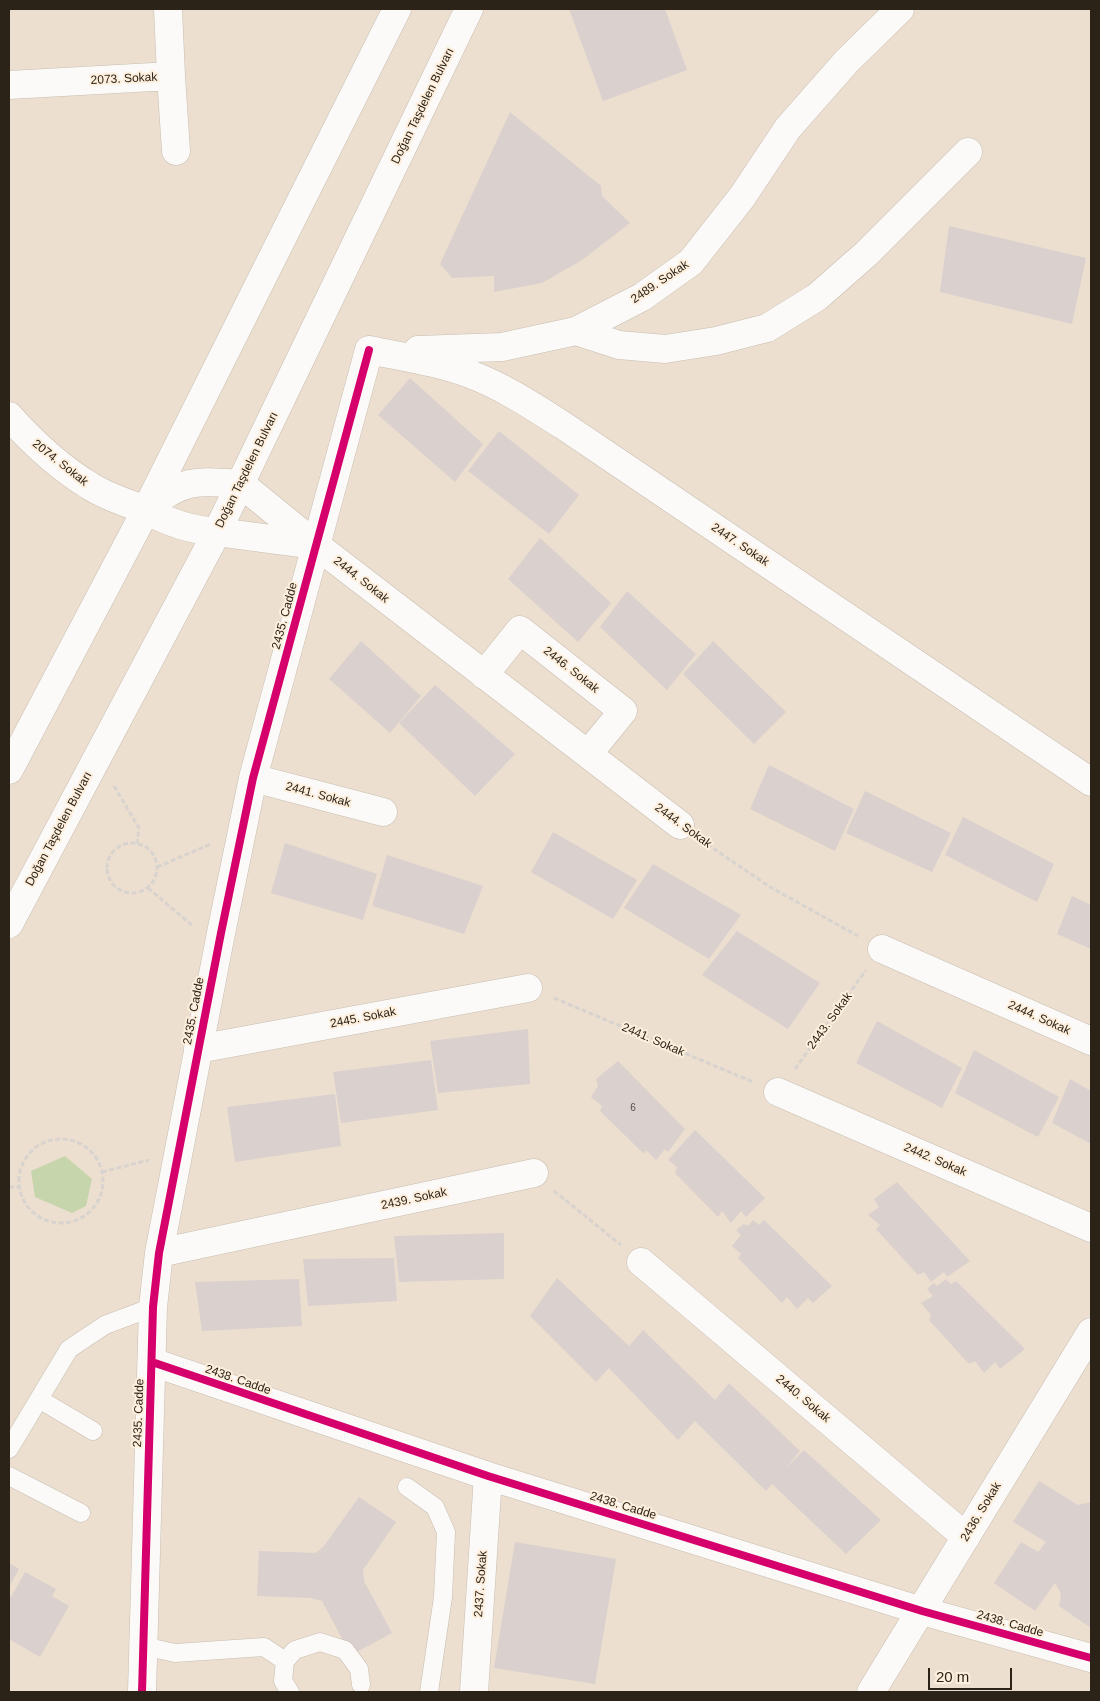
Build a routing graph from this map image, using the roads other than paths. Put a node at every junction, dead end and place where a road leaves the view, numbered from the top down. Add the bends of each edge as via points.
1 (168, 9) edge
2 (397, 9) edge
3 (469, 9) edge
4 (900, 9) edge
5 (171, 76) junction
6 (9, 85) edge
7 (176, 151) dead end
8 (968, 152) dead end
9 (576, 332) junction
10 (370, 350) junction
11 (9, 416) edge
12 (241, 484) junction
13 (146, 510) junction
14 (217, 532) junction
15 (316, 545) junction
16 (484, 675) junction
17 (588, 754) junction
18 (9, 770) edge
19 (254, 778) junction
20 (1091, 782) edge
21 (383, 812) dead end
22 (680, 825) road end
23 (9, 924) edge
24 (882, 949) road end
25 (528, 988) road end
26 (1091, 1041) edge
27 (198, 1049) junction
28 (778, 1092) road end
29 (534, 1174) road end
30 (1091, 1228) edge
31 (159, 1252) junction
32 (641, 1262) road end
33 (153, 1307) junction
34 (1091, 1332) edge
35 (152, 1362) junction
36 (39, 1399) junction
37 (93, 1431) dead end
38 (9, 1449) edge
39 (9, 1476) edge
40 (488, 1476) junction
41 (407, 1487) dead end
42 (81, 1513) dead end
43 (966, 1537) junction
44 (922, 1611) junction
45 (143, 1646) junction
46 (1091, 1658) edge
47 (286, 1661) junction
48 (365, 1690) edge
49 (142, 1692) edge
50 (290, 1692) edge
51 (429, 1692) edge
52 (474, 1692) edge
53 (871, 1692) edge

1 - 5 street, 2073. Sokak
2 - 13 street
3 - 12 street, Doğan Taşdelen Bulvarı
4 - 9 street, 2489. Sokak via 847,61 788,128 742,197 692,262 642,297
5 - 6 street, 2073. Sokak
5 - 7 street
8 - 9 street via 866,254 817,297 767,328 716,341 664,349 619,345
9 - 10 street, 2489. Sokak via 502,347
10 - 15 street, 2435. Cadde
10 - 20 street, 2447. Sokak via 424,360 470,374 519,397
11 - 13 street, 2074. Sokak via 37,446 67,471 91,487
12 - 13 street via 203,481 183,485 164,494
12 - 14 street, Doğan Taşdelen Bulvarı
12 - 15 street, 2444. Sokak
13 - 14 street, 2074. Sokak via 176,525
13 - 18 street
14 - 15 street
14 - 23 street, Doğan Taşdelen Bulvarı
15 - 16 street, 2444. Sokak
15 - 19 street, 2435. Cadde
16 - 17 street, 2444. Sokak
16 - 17 street, 2446. Sokak via 520,630 623,711
17 - 22 street, 2444. Sokak
19 - 21 street, 2441. Sokak
19 - 27 street, 2435. Cadde
24 - 26 street, 2444. Sokak
25 - 27 street, 2445. Sokak
27 - 31 street, 2435. Cadde
28 - 30 street, 2442. Sokak
29 - 31 street, 2439. Sokak
31 - 33 street, 2435. Cadde
32 - 43 street, 2440. Sokak
33 - 35 street, 2435. Cadde
33 - 36 lane via 106,1326 69,1349
34 - 43 street, 2436. Sokak
35 - 40 street, 2438. Cadde
35 - 45 street, 2435. Cadde
36 - 37 lane
36 - 38 lane
39 - 42 lane
40 - 44 street, 2438. Cadde
40 - 52 street, 2437. Sokak
41 - 51 lane via 435,1508 446,1532 443,1597
43 - 44 street, 2436. Sokak
44 - 46 street, 2438. Cadde
44 - 53 street, 2436. Sokak
45 - 47 lane via 175,1652 264,1647
45 - 49 street, 2435. Cadde
47 - 48 lane via 294,1650 320,1642 345,1650 359,1669
47 - 50 lane via 283,1681

